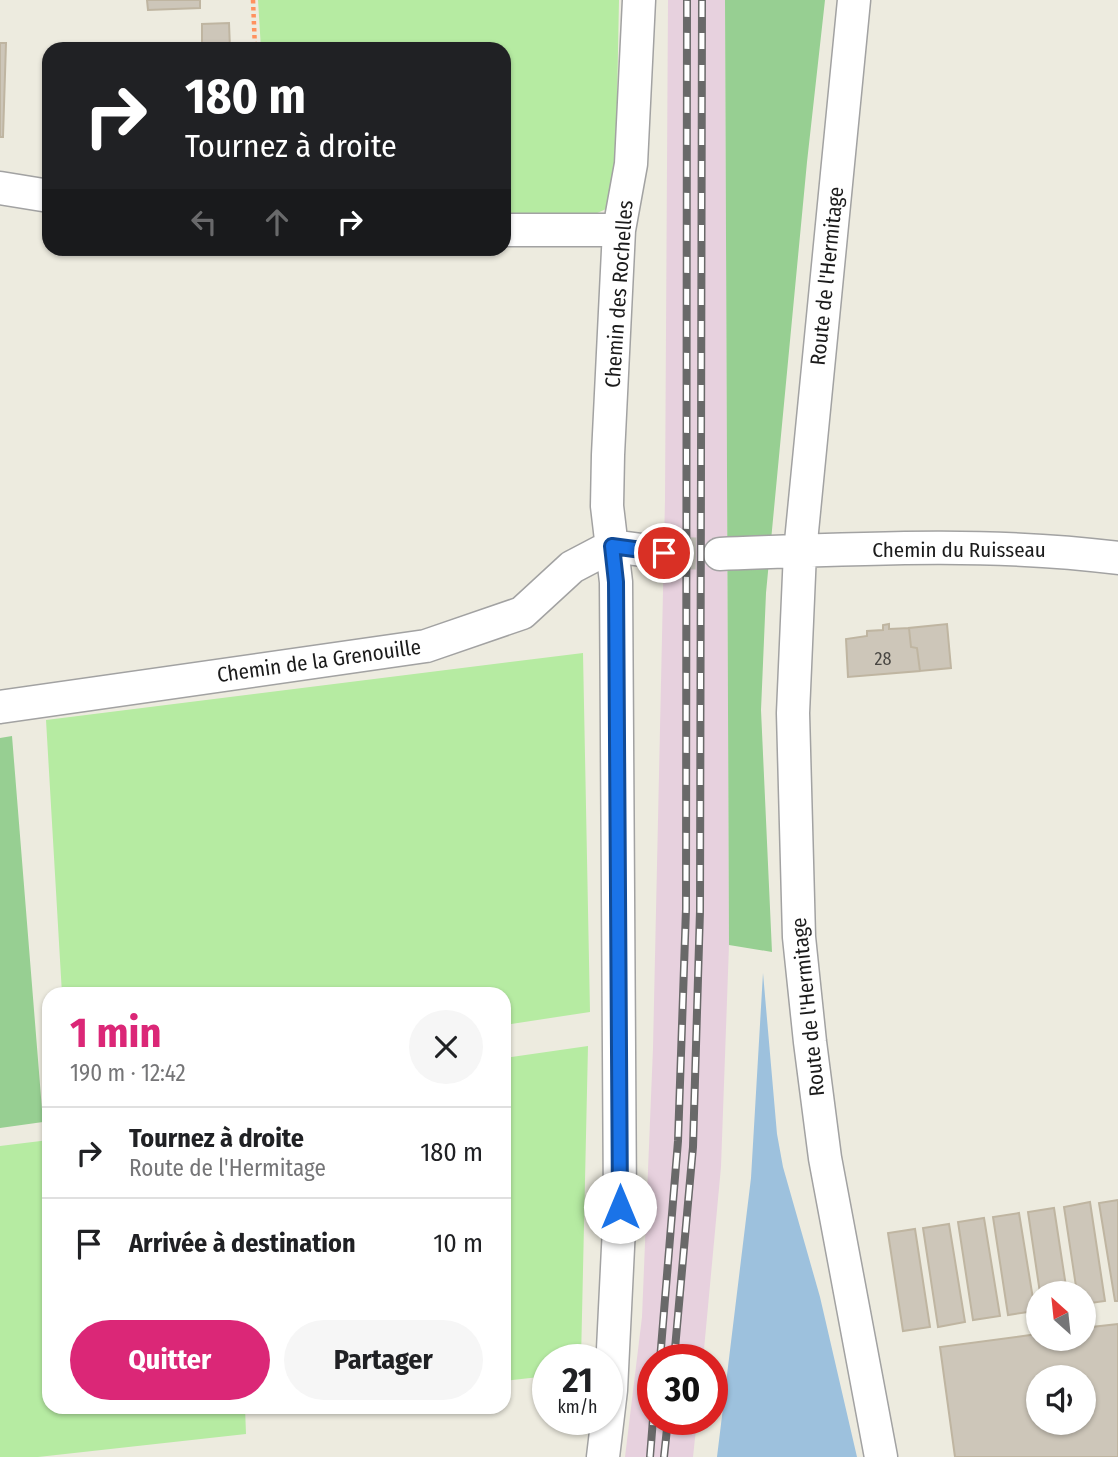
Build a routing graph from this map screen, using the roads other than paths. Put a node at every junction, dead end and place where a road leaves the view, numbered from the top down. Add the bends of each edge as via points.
1 (639, 0) edge
2 (854, 0) edge
3 (0, 188) edge
4 (42, 195) edge
5 (511, 230) edge
6 (619, 230) junction
7 (612, 546) junction
8 (800, 552) junction
9 (664, 553) tunnel mouth
10 (720, 554) tunnel mouth
11 (1118, 558) edge
12 (0, 707) edge
13 (603, 1457) edge
14 (881, 1457) edge

1 - 6 street, Chemin des Rochelles via 631,164
2 - 8 street, Route de l'Hermitage
3 - 4 street
5 - 6 street
6 - 7 street, Chemin des Rochelles via 607,506
7 - 9 street
7 - 12 street, Chemin de la Grenouille via 572,567 522,613 426,646
7 - 13 street, Chemin des Rochelles via 616,582 620,1207
8 - 10 street
8 - 11 street, Chemin du Ruisseau via 936,547 1057,550
8 - 14 street, Route de l'Hermitage via 793,712 799,937 825,1158

